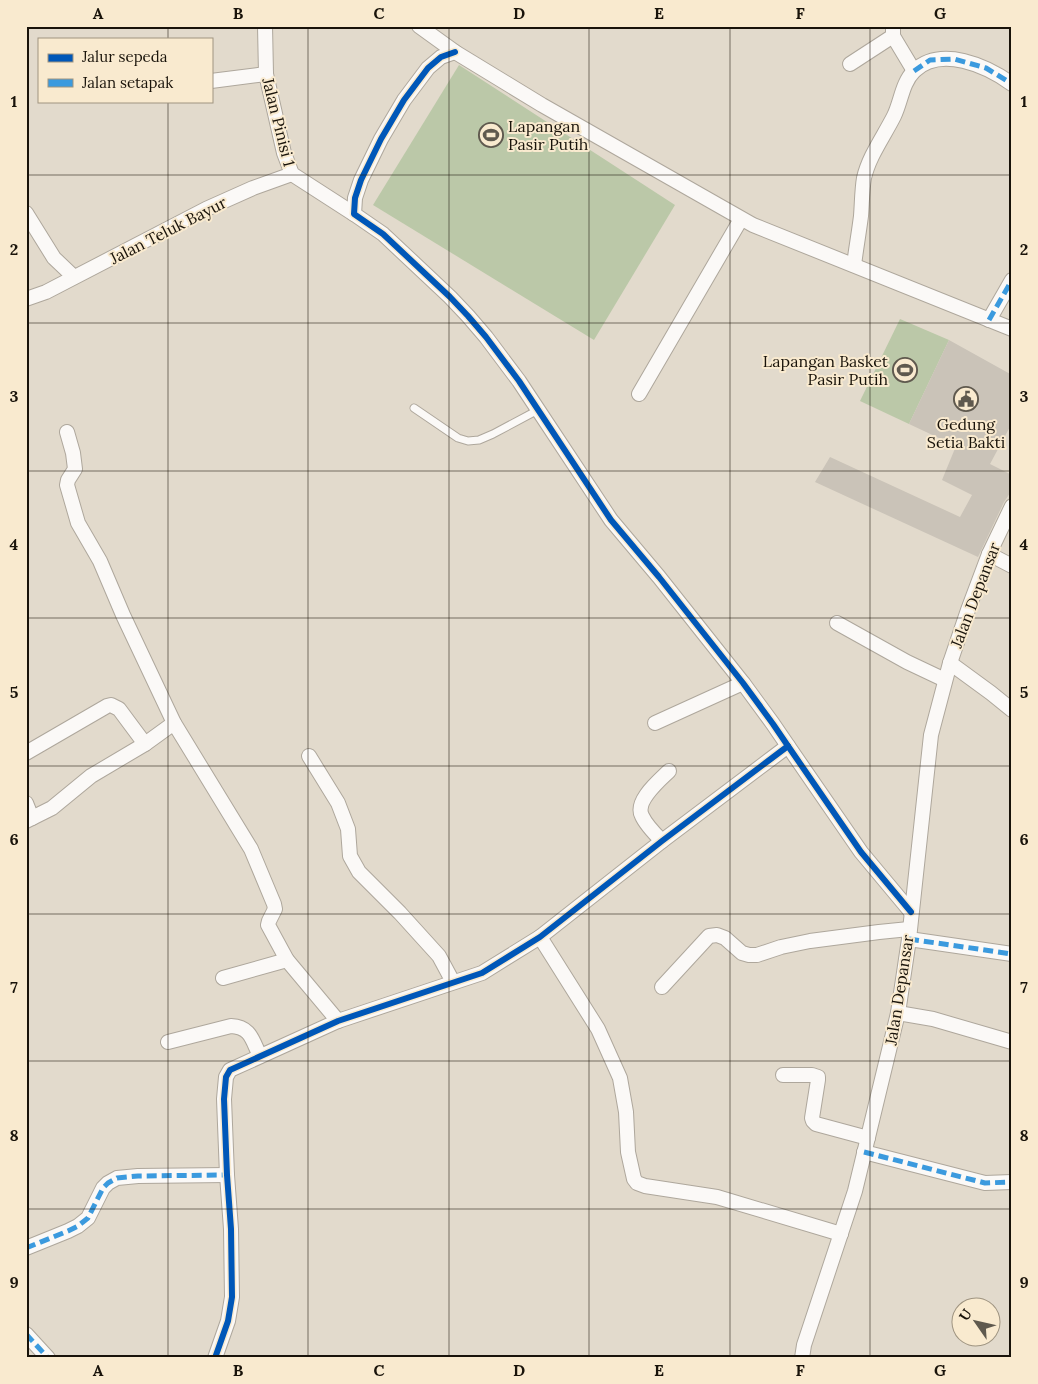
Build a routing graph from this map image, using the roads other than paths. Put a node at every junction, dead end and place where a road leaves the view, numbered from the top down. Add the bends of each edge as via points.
1 (265, 26) edge
2 (419, 26) edge
3 (893, 31) edge
4 (455, 52) junction
5 (850, 64) dead end
6 (914, 71) junction
7 (266, 74) junction
8 (212, 81) edge
9 (1012, 84) edge
10 (292, 174) junction
11 (26, 213) edge
12 (354, 214) junction
13 (741, 219) junction
14 (854, 265) junction
15 (74, 277) junction
16 (1012, 280) edge
17 (26, 299) edge
18 (989, 320) junction
19 (1012, 329) edge
20 (639, 394) dead end
21 (414, 408) dead end
22 (538, 410) junction
23 (67, 432) dead end
24 (1012, 506) edge
25 (989, 554) junction
26 (1012, 566) edge
27 (837, 623) dead end
28 (950, 663) junction
29 (945, 680) junction
30 (743, 683) junction
31 (1012, 710) edge
32 (174, 723) junction
33 (655, 723) dead end
34 (145, 744) junction
35 (788, 746) junction
36 (26, 753) edge
37 (309, 756) dead end
38 (669, 771) dead end
39 (26, 803) edge
40 (29, 820) edge
41 (662, 842) junction
42 (911, 912) junction
43 (909, 934) junction
44 (540, 937) junction
45 (1012, 954) edge
46 (287, 960) junction
47 (223, 978) dead end
48 (453, 982) junction
49 (662, 987) dead end
50 (898, 1013) junction
51 (338, 1021) junction
52 (168, 1042) dead end
53 (1012, 1042) edge
54 (260, 1056) junction
55 (783, 1075) dead end
56 (868, 1138) junction
57 (864, 1152) junction
58 (227, 1175) junction
59 (1012, 1182) edge
60 (841, 1234) junction
61 (26, 1248) edge
62 (26, 1334) edge
63 (48, 1358) edge
64 (215, 1358) edge
65 (802, 1358) edge

1 - 7 street, Jalan Pinisi 1
2 - 4 street
3 - 5 street
3 - 6 street
4 - 12 street via 440,57 428,68 404,100 361,180
4 - 13 street
6 - 9 street via 930,60 954,59 986,68
6 - 14 street via 864,177
7 - 8 street
7 - 10 street, Jalan Pinisi 1 via 284,154
10 - 12 street, Jalan Pinisi 1
10 - 15 street, Jalan Teluk Bayur via 206,209
11 - 15 street via 54,258
12 - 22 street, Jalan Pinisi 1 via 383,234 468,316
13 - 14 street
13 - 20 street
14 - 18 street
15 - 17 street, Jalan Teluk Bayur
16 - 18 street
18 - 19 street
21 - 22 lane via 458,438 468,441 493,434
22 - 30 street, Jalan Pinisi 1 via 612,520
23 - 32 street via 75,470 67,488 78,523 100,561
24 - 25 street, Jalan Depansar
25 - 26 street
25 - 28 street, Jalan Depansar
27 - 29 street
28 - 29 street, Jalan Depansar
28 - 31 street
29 - 42 street, Jalan Depansar via 931,735
30 - 33 street
30 - 35 street, Jalan Pinisi 1
32 - 34 street
32 - 46 street via 251,849 274,904 268,925
34 - 36 street via 119,709 111,705
34 - 40 street via 91,776 52,808
35 - 41 street
35 - 42 street, Jalan Pinisi 1 via 862,852
37 - 48 street via 338,804 348,829 354,865 439,956
38 - 41 street via 648,792 640,810 641,816
39 - 40 street
41 - 44 street
42 - 43 street, Jalan Depansar
43 - 45 street
43 - 49 street via 879,932 810,941 749,956 725,938 709,936
43 - 50 street, Jalan Depansar
44 - 48 street via 482,972
44 - 60 street via 598,1029 620,1078 628,1152 637,1183 717,1197
46 - 47 street
46 - 51 street
48 - 51 street
50 - 53 street via 933,1019
50 - 56 street, Jalan Depansar
51 - 54 street
52 - 54 street via 231,1026 240,1027 247,1031
54 - 58 street via 230,1070 226,1077
55 - 56 street via 818,1078 813,1122
56 - 57 street, Jalan Depansar
57 - 59 street via 985,1183
57 - 60 street, Jalan Depansar
58 - 61 street via 117,1178 103,1188 88,1218 78,1226
58 - 64 street via 232,1297
60 - 65 street, Jalan Depansar
62 - 63 street

